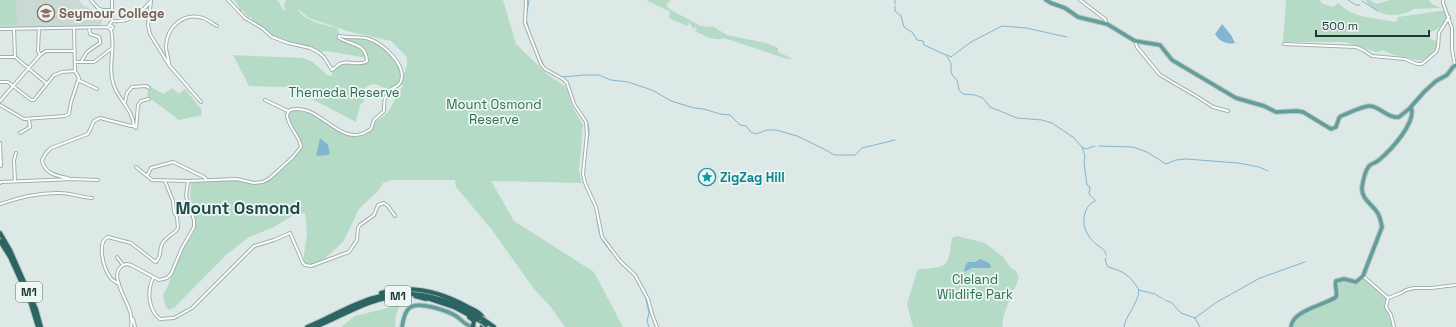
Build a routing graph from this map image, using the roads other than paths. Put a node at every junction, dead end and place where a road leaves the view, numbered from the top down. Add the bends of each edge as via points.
1 (91, 0) edge
2 (112, 0) edge
3 (228, 0) edge
4 (526, 0) edge
5 (1046, 0) edge
6 (1080, 0) edge
7 (1443, 0) edge
8 (152, 1) edge
9 (146, 7) junction
10 (150, 9) junction
11 (112, 10) junction
12 (1448, 17) junction
13 (112, 21) junction
14 (1107, 24) junction
15 (109, 26) junction
16 (217, 26) dead end
17 (39, 28) junction
18 (74, 28) junction
19 (89, 28) junction
20 (105, 28) junction
21 (0, 29) edge
22 (14, 29) junction
23 (111, 32) junction
24 (1135, 41) junction
25 (1284, 44) dead end
26 (111, 48) junction
27 (74, 51) junction
28 (40, 55) junction
29 (0, 57) edge
30 (14, 57) junction
31 (75, 62) junction
32 (81, 62) junction
33 (169, 65) junction
34 (1455, 65) edge
35 (28, 69) junction
36 (75, 71) junction
37 (78, 80) junction
38 (0, 82) edge
39 (46, 83) junction
40 (13, 86) junction
41 (149, 88) dead end
42 (97, 90) dead end
43 (149, 99) dead end
44 (265, 100) dead end
45 (0, 101) edge
46 (201, 102) dead end
47 (125, 103) junction
48 (0, 106) edge
49 (1411, 107) junction
50 (288, 111) junction
51 (1228, 112) dead end
52 (29, 120) junction
53 (133, 126) junction
54 (20, 133) dead end
55 (0, 143) edge
56 (16, 152) dead end
57 (0, 158) edge
58 (1, 166) edge
59 (136, 167) dead end
60 (147, 176) junction
61 (67, 179) junction
62 (206, 179) junction
63 (98, 180) dead end
64 (15, 181) junction
65 (165, 181) junction
66 (188, 181) junction
67 (0, 183) edge
68 (92, 198) dead end
69 (0, 204) edge
70 (395, 216) dead end
71 (0, 233) edge
72 (0, 241) edge
73 (117, 257) dead end
74 (123, 265) junction
75 (1363, 276) junction
76 (153, 278) junction
77 (119, 283) junction
78 (1456, 285) edge
79 (415, 296) junction
80 (1388, 298) junction
81 (359, 303) junction
82 (131, 319) junction
83 (484, 324) edge
84 (315, 325) edge
85 (474, 326) edge
86 (38, 327) edge
87 (42, 327) edge
88 (131, 327) edge
89 (135, 327) edge
90 (303, 327) edge
91 (306, 327) edge
92 (403, 327) edge
93 (468, 327) edge
94 (494, 327) edge
95 (657, 327) edge
96 (1291, 327) edge
97 (1394, 327) edge

1 - 11 street via 97,9
2 - 11 street
3 - 50 street via 245,18 272,37 318,52 332,70 342,63 367,61 360,46 339,36 363,37 376,41 398,62 401,78 398,85 385,96 384,110 376,118 371,129 356,136 346,134 306,111
4 - 95 street via 526,23 541,64 567,83 574,104 587,124 583,174 597,210 602,237 620,261 636,275 648,299
5 - 14 main road via 1078,17
6 - 14 street via 1105,19
7 - 12 street
8 - 9 street
8 - 10 street
9 - 10 street
9 - 13 street via 135,17
10 - 33 street via 150,34
11 - 13 street
12 - 25 street via 1439,33 1436,52 1422,64 1405,59 1372,56 1360,48 1351,46
12 - 34 street via 1452,28
13 - 15 street
14 - 24 main road
15 - 20 street
15 - 23 street via 113,27
16 - 33 street via 203,18 193,17 183,18 174,24 167,39
17 - 18 street
17 - 22 street
17 - 28 street
18 - 19 street
18 - 27 street
19 - 20 street
19 - 32 street via 90,34 99,37 100,43 86,52
20 - 23 street
21 - 22 street
22 - 30 street
23 - 26 street
24 - 49 main road via 1160,45 1172,60 1236,98 1276,112 1303,112 1331,129 1336,128 1341,116 1361,108 1370,106 1396,118
24 - 51 street via 1137,48 1160,75 1213,107
26 - 32 street via 94,62
26 - 47 street via 110,72 114,87
27 - 28 street via 46,51
27 - 31 street
28 - 35 street
29 - 30 street
30 - 35 street
31 - 32 street
31 - 36 street
33 - 46 street
34 - 49 main road
35 - 39 street
35 - 40 street
36 - 37 street
36 - 39 street via 54,75
37 - 42 street
37 - 52 street via 69,114
38 - 40 street via 8,82
39 - 40 street via 34,100
40 - 45 street
41 - 47 street via 146,86 129,89
43 - 53 street via 141,101 138,105 136,128
44 - 50 street
47 - 53 street via 131,113
48 - 52 street via 24,120
49 - 75 main road via 1412,117 1405,130 1380,159 1369,166 1364,178 1363,194 1377,213 1382,227
50 - 62 street via 288,121 301,147 293,158 270,178 259,183 237,179
52 - 54 street via 30,127
53 - 61 street via 100,118 94,121 88,134 51,148 42,160 44,168
55 - 57 street
56 - 64 street
57 - 58 street
59 - 60 street
60 - 62 street via 151,168 173,162
60 - 65 street via 152,180
61 - 63 street
61 - 64 street
62 - 66 street
64 - 67 street
65 - 66 street
65 - 77 street via 173,202 178,228 161,245 160,256 156,262 131,243 108,237 103,241 102,253 110,279
66 - 76 street via 186,196 194,227 171,274 163,280
68 - 69 street via 48,193 19,197
70 - 76 street via 384,203 378,205 374,214 360,225 355,244 349,252 311,266 303,262 290,233 254,246 192,308 174,318 160,319 154,312 149,294
71 - 87 highway, M1
72 - 86 highway, M1 via 30,302
73 - 74 street
74 - 76 street via 130,265
74 - 77 street via 117,274
75 - 80 street
75 - 96 main road via 1356,282 1336,281 1336,297 1299,314
77 - 82 street
78 - 80 street via 1414,288
79 - 83 highway, M1 via 446,304
79 - 84 highway, M1 via 375,300
79 - 85 highway via 457,310 473,320
80 - 97 street via 1386,307 1393,319
81 - 83 highway, M1 via 390,294 418,294 453,303
81 - 83 highway via 390,291 428,291 444,295 479,313
81 - 84 highway, M1
82 - 88 street
82 - 89 street
83 - 94 highway, M1
84 - 90 highway
84 - 91 highway, M1
85 - 92 main road via 468,326 448,312 418,304 406,311
92 - 93 main road via 406,312 418,305 449,313

